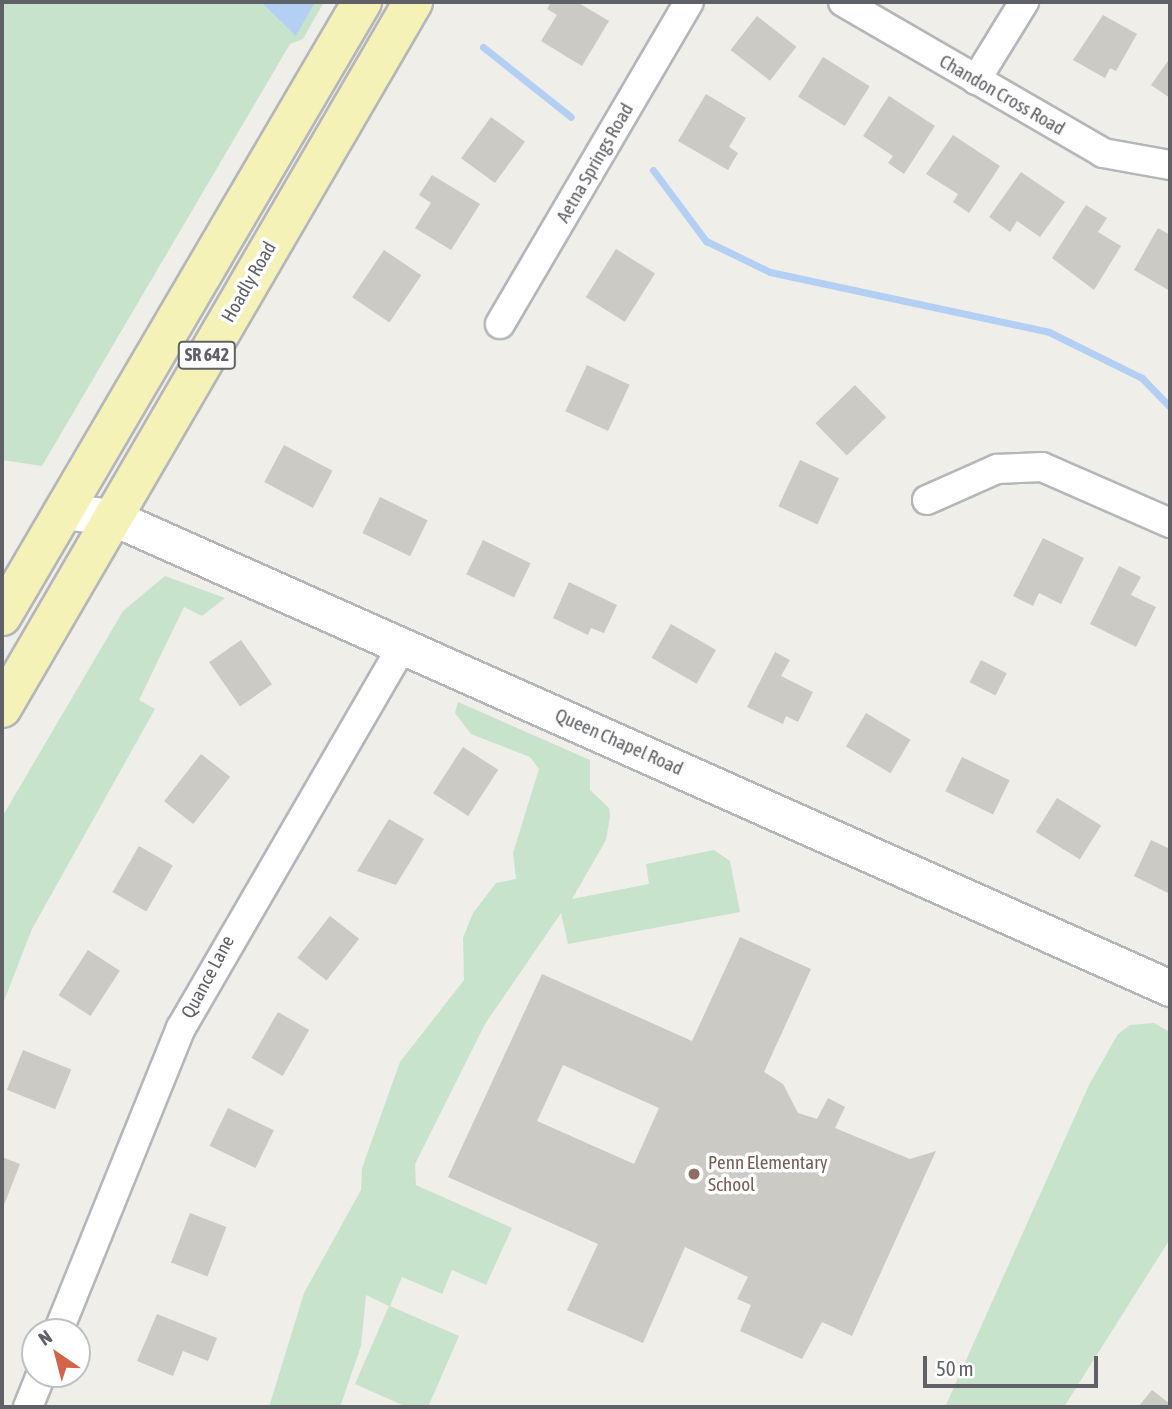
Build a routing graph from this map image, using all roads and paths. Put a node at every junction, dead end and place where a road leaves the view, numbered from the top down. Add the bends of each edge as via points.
1 (362, 2) edge
2 (412, 2) edge
3 (689, 2) edge
4 (842, 2) edge
5 (1024, 2) edge
6 (976, 80) junction
7 (1170, 165) edge
8 (500, 324) dead end
9 (927, 500) dead end
10 (63, 511) junction
11 (112, 517) junction
12 (1170, 523) edge
13 (2, 616) edge
14 (404, 644) junction
15 (2, 708) edge
16 (1170, 988) edge
17 (64, 1318) edge
18 (35, 1388) edge
19 (28, 1407) edge

1 - 10 main road, SR 642
2 - 11 main road, Hoadly Road / SR 642
3 - 8 street, Aetna Springs Road
4 - 6 street, Chandon Cross Road
5 - 6 street
6 - 7 street, Chandon Cross Road via 1103,153
9 - 12 street via 997,469 1042,467
10 - 11 street, Queen Chapel Road
10 - 13 main road, SR 642
11 - 14 street, Queen Chapel Road
11 - 15 main road, Hoadly Road / SR 642
14 - 16 street, Queen Chapel Road
14 - 17 street, Quance Lane via 181,1028
18 - 19 street

